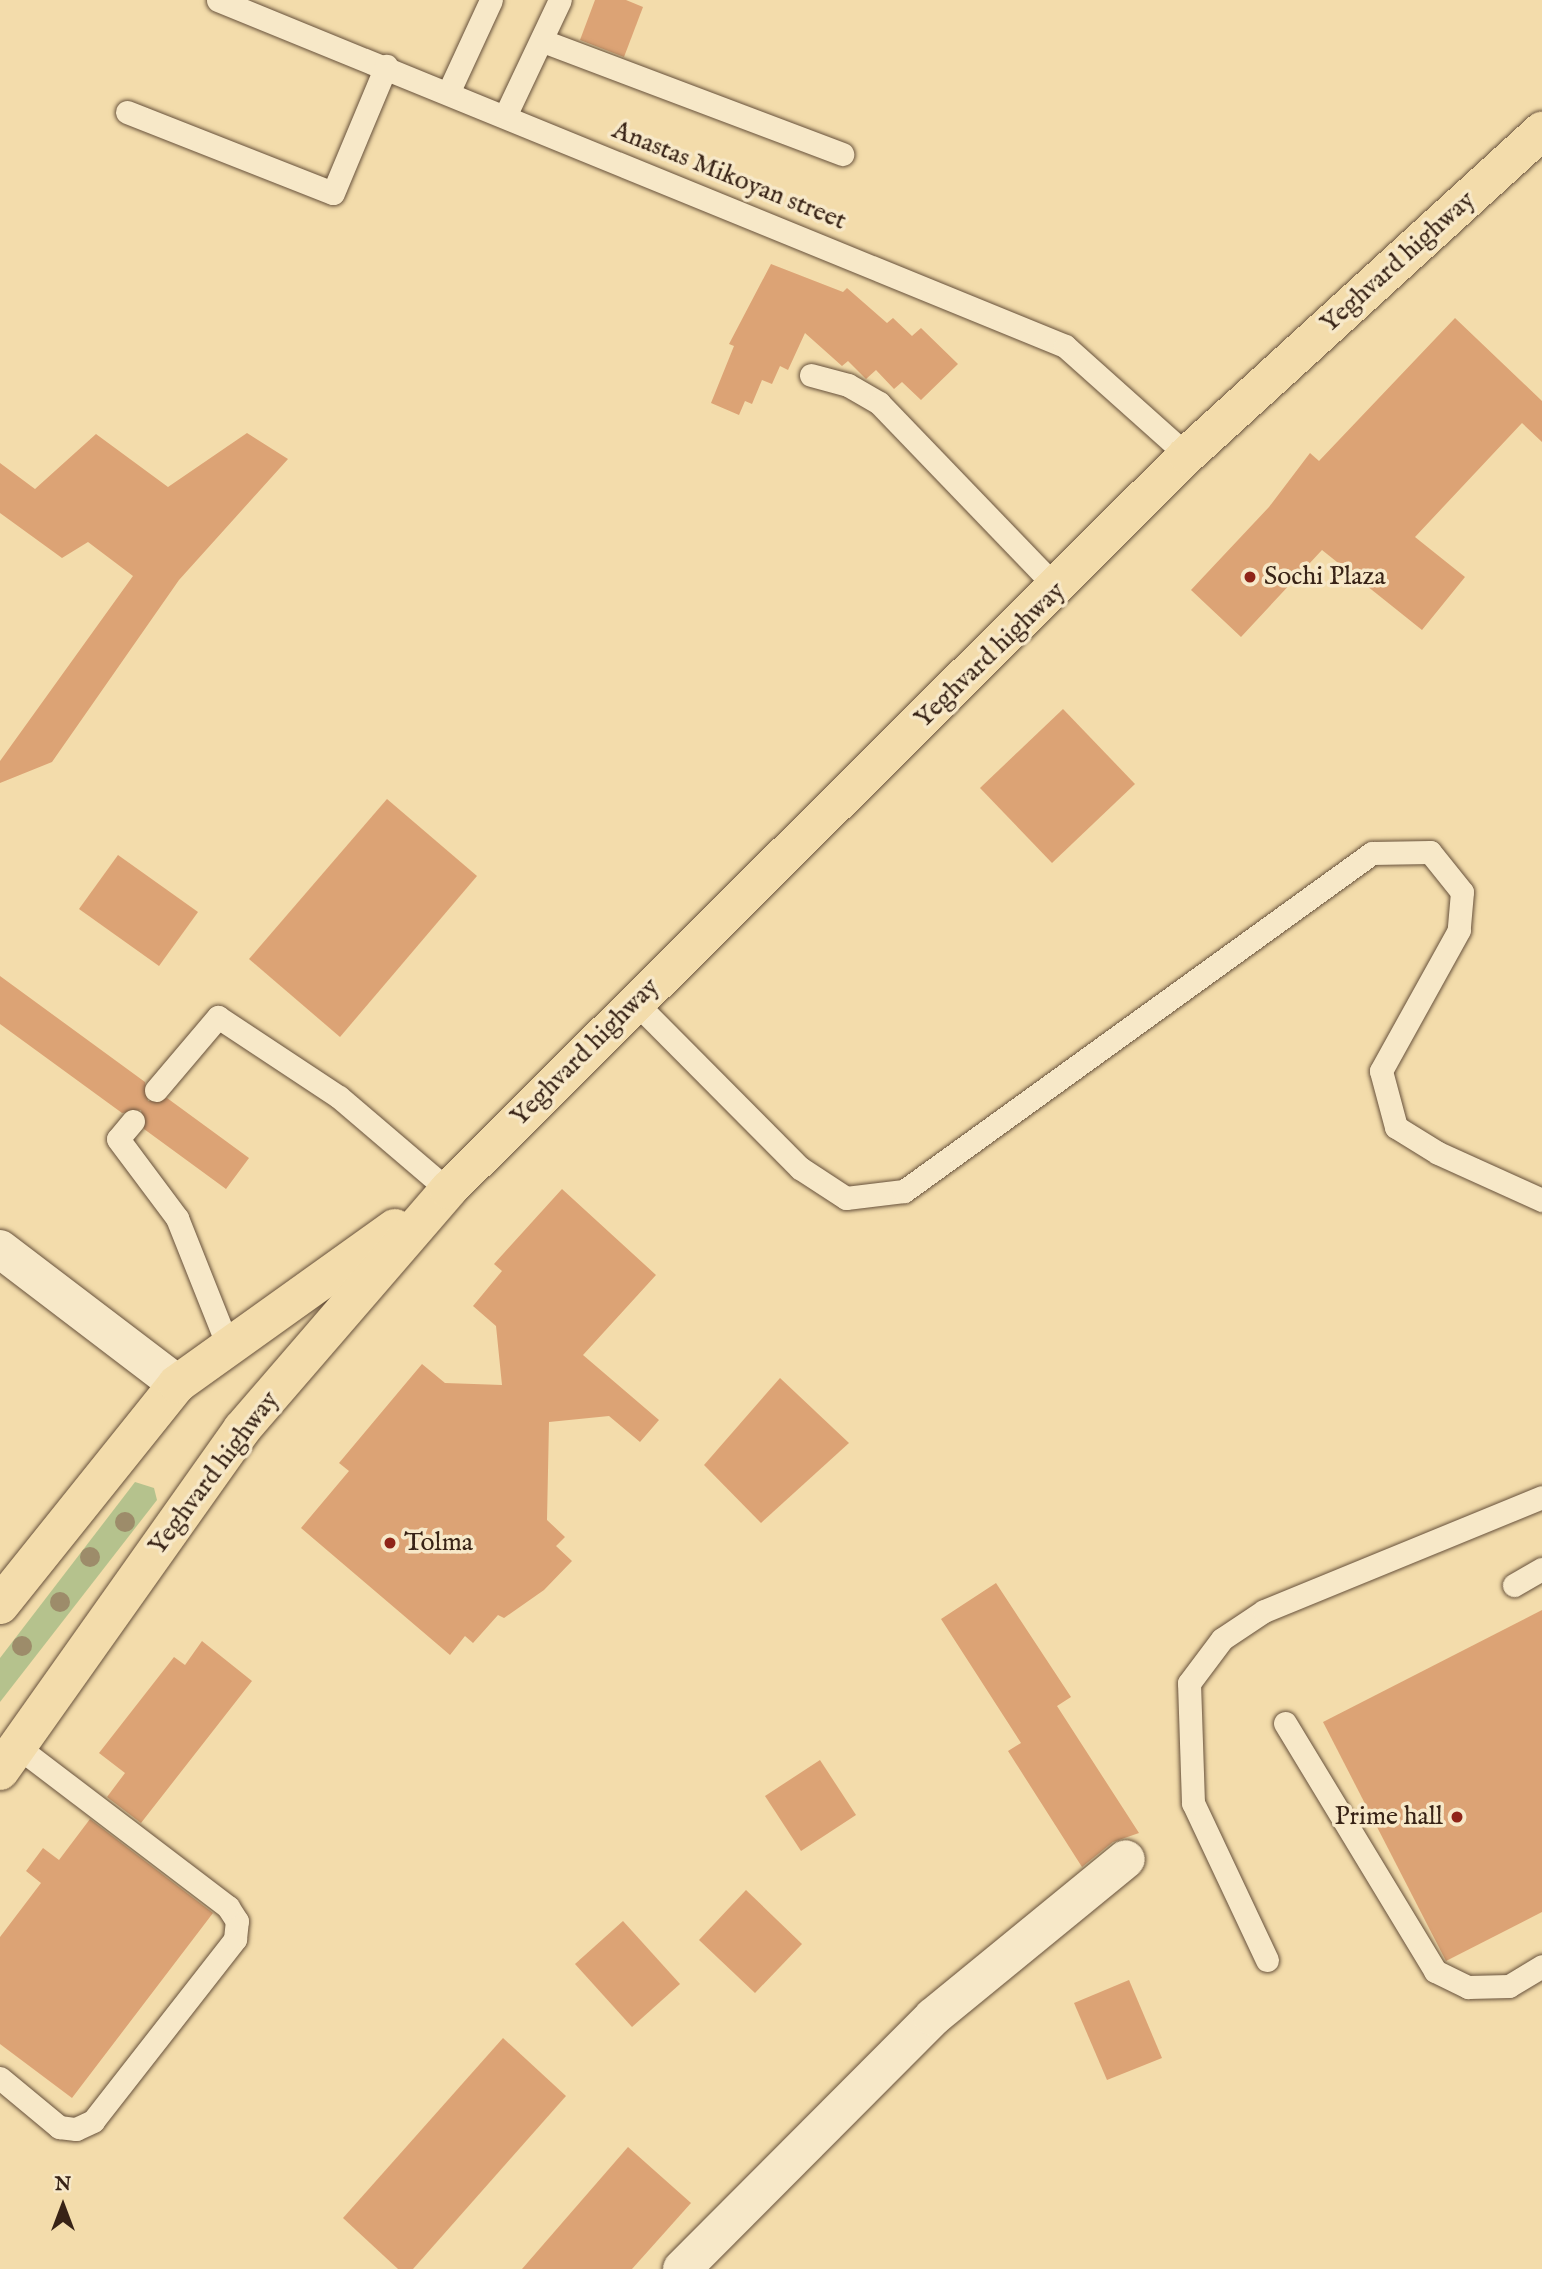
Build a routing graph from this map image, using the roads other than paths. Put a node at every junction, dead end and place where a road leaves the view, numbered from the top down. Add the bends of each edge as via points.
1 (218, 0) edge
2 (491, 0) edge
3 (560, 0) edge
4 (542, 41) junction
5 (386, 66) junction
6 (449, 91) junction
7 (127, 112) dead end
8 (506, 114) junction
9 (1542, 131) edge
10 (842, 154) dead end
11 (811, 375) dead end
12 (1186, 456) junction
13 (1058, 589) junction
14 (635, 1002) junction
15 (156, 1090) dead end
16 (133, 1121) dead end
17 (448, 1190) junction
18 (1542, 1200) edge
19 (0, 1249) edge
20 (229, 1349) junction
21 (177, 1384) junction
22 (1542, 1497) edge
23 (1542, 1569) edge
24 (1514, 1585) dead end
25 (0, 1605) edge
26 (1285, 1723) dead end
27 (9, 1759) edge
28 (1126, 1859) dead end
29 (1267, 1960) dead end
30 (1542, 1966) edge
31 (0, 2078) edge
32 (682, 2269) edge

1 - 5 lane, Anastas Mikoyan street
2 - 6 lane
3 - 4 lane
4 - 8 lane
4 - 10 lane
5 - 6 lane, Anastas Mikoyan street
5 - 7 lane via 333,193
6 - 8 lane, Anastas Mikoyan street
8 - 12 lane, Anastas Mikoyan street via 1065,346
9 - 12 main road, Yeghvard highway
11 - 13 lane via 848,385 879,403
12 - 13 main road, Yeghvard highway
13 - 14 main road, Yeghvard highway
14 - 17 main road, Yeghvard highway
14 - 18 lane via 800,1168 846,1198 904,1191 1372,853 1430,852 1462,892 1459,930 1381,1071 1396,1127 1438,1153
15 - 17 lane via 218,1017 340,1097
16 - 20 lane via 118,1139 177,1218
17 - 20 main road, Yeghvard highway
17 - 27 main road, Yeghvard highway via 242,1429
19 - 21 street
20 - 21 main road, Yeghvard highway
21 - 25 main road, Yeghvard highway
22 - 29 lane via 1264,1611 1222,1639 1189,1683 1193,1803
23 - 24 lane
26 - 30 lane via 1436,1970 1468,1987 1509,1986
27 - 31 lane via 228,1907 237,1921 235,1939 93,2121 76,2129 59,2127
28 - 32 street via 933,2017

